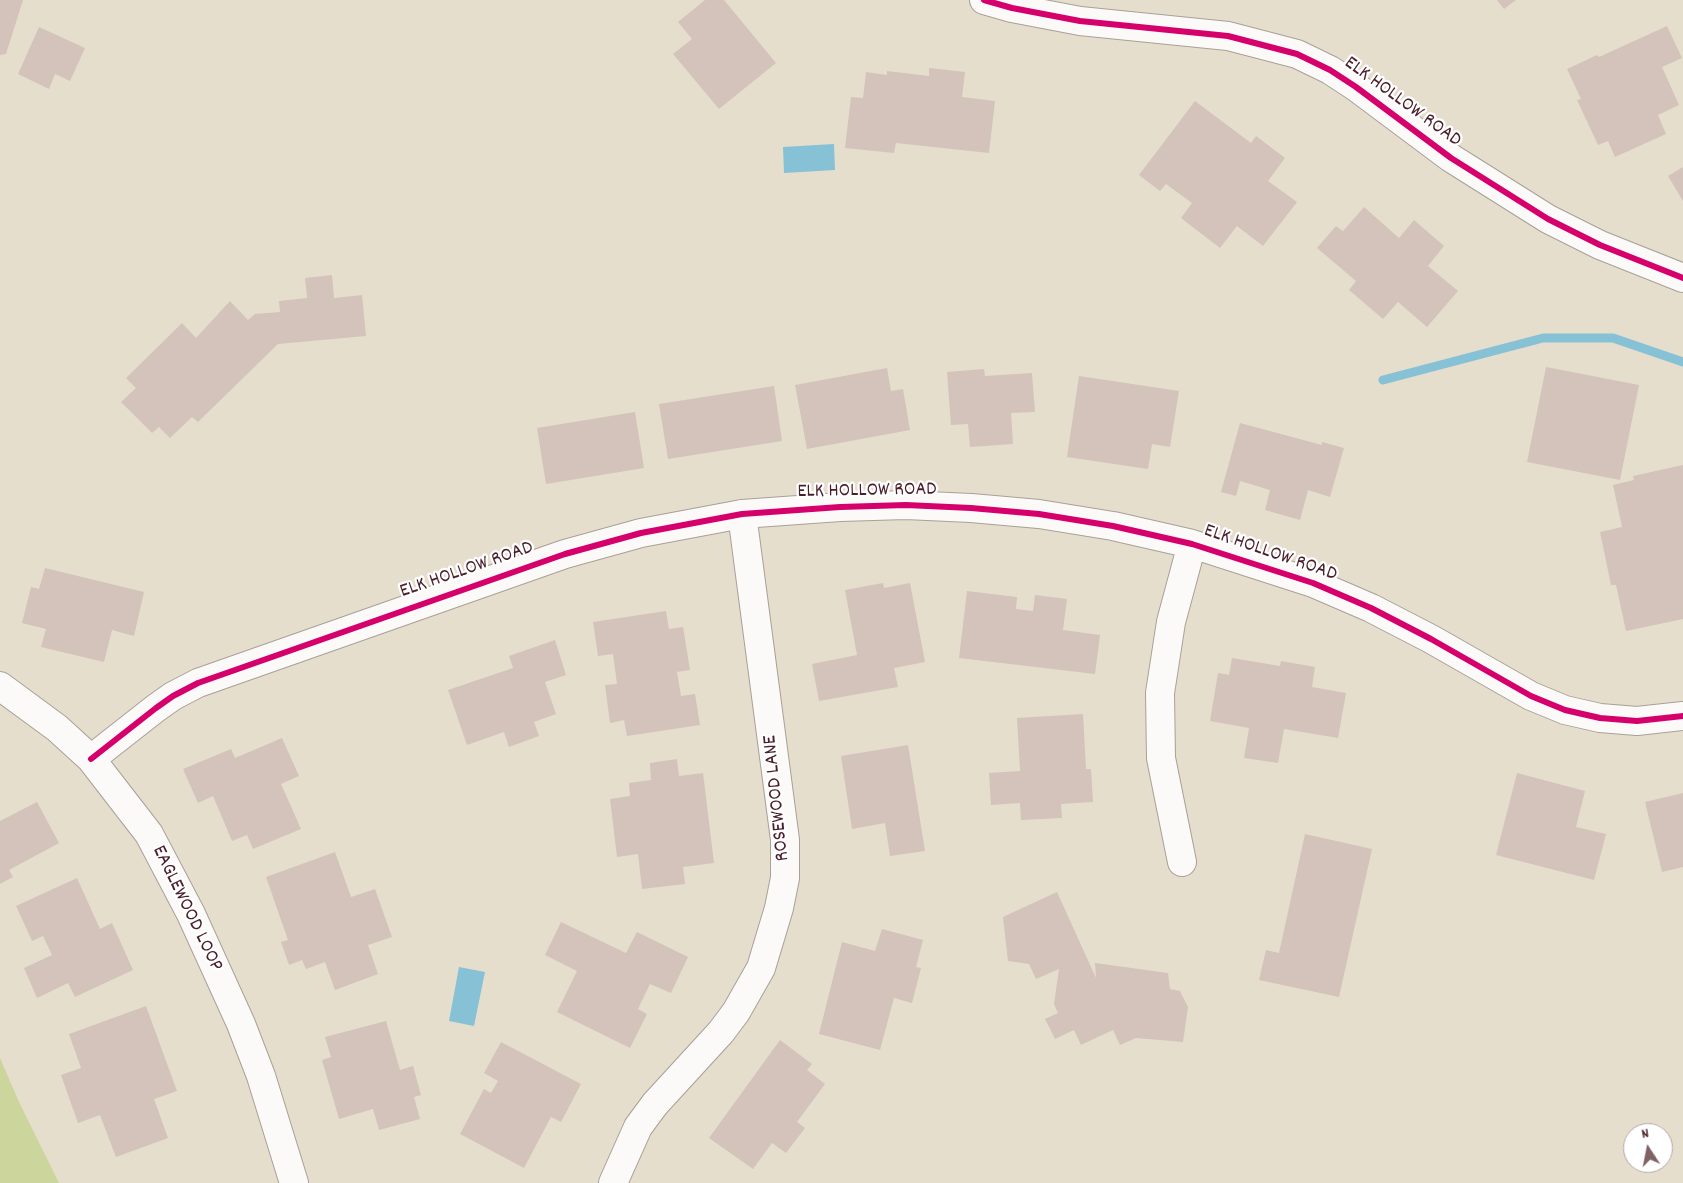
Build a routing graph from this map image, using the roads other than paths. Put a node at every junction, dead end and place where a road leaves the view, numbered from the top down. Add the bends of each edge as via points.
1 (984, 0) edge
2 (1683, 278) edge
3 (742, 514) junction
4 (1192, 544) junction
5 (0, 686) edge
6 (1683, 716) edge
7 (91, 759) junction
8 (1182, 862) dead end
9 (294, 1183) edge
10 (612, 1183) edge

1 - 2 street, ELK HOLLOW ROAD via 1080,21 1228,36 1297,54 1356,86 1451,158 1548,219 1600,245
3 - 4 street, ELK HOLLOW ROAD via 850,506 971,508 1039,514 1113,526
3 - 7 street, ELK HOLLOW ROAD via 649,531 564,554 217,676 173,696
3 - 10 street, ROSEWOOD LANE via 785,840 785,878 760,968 736,1012 654,1104 638,1127
4 - 6 street, ELK HOLLOW ROAD via 1313,583 1371,608 1531,696 1565,710 1600,718 1638,721
4 - 8 street via 1170,622 1160,693 1161,758
5 - 7 street, EAGLEWOOD LOOP via 57,728
7 - 9 street, EAGLEWOOD LOOP via 149,834 191,914 261,1076

